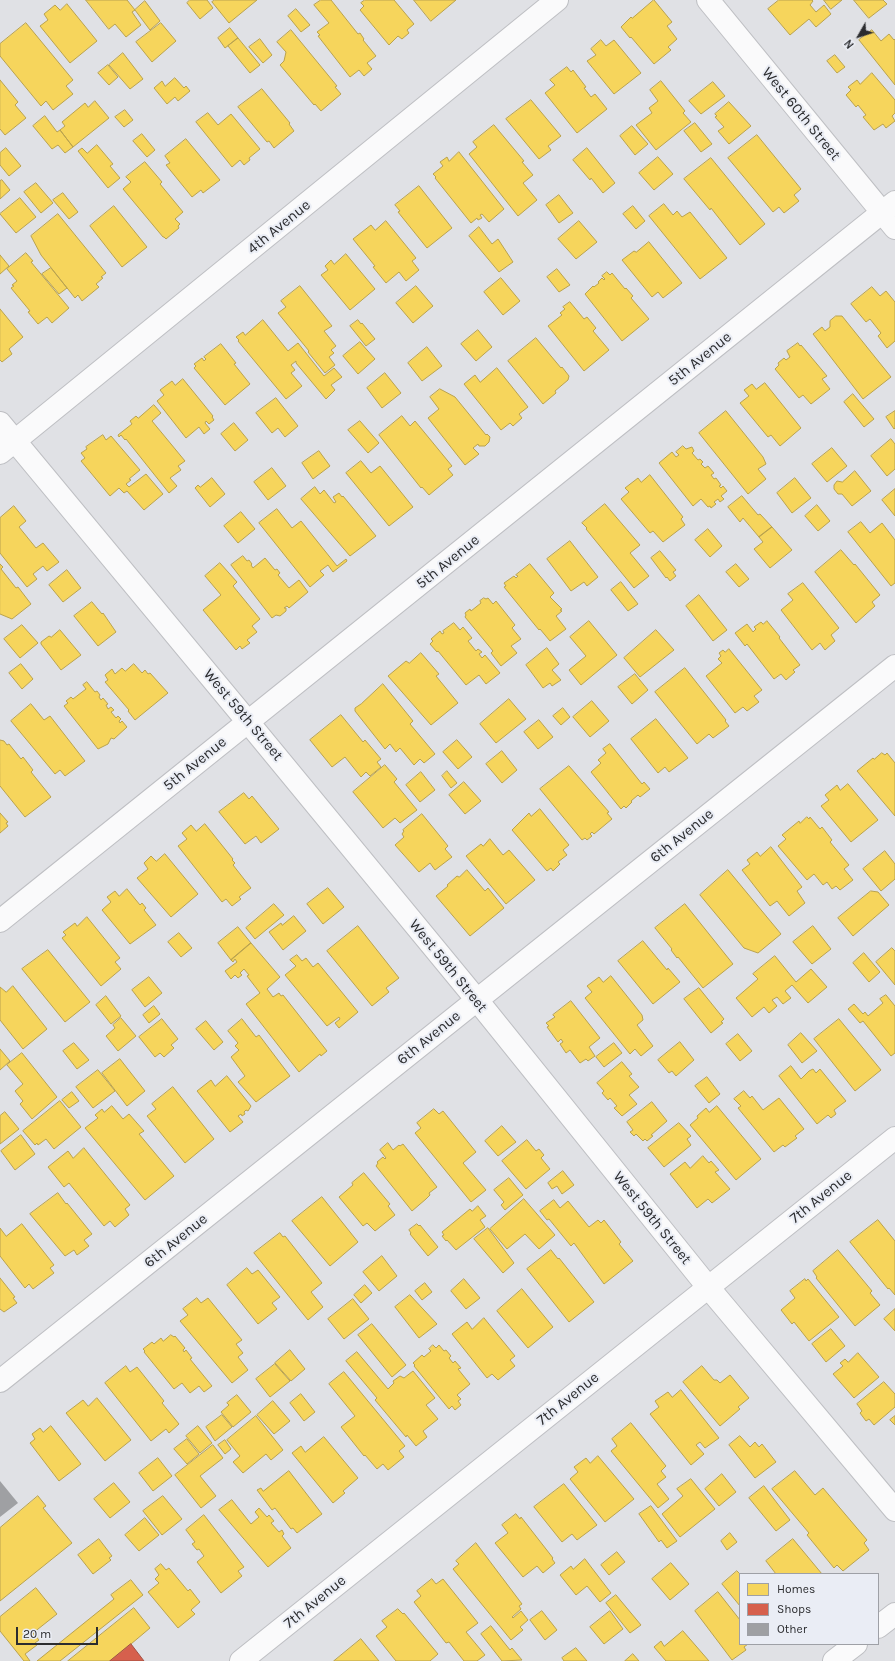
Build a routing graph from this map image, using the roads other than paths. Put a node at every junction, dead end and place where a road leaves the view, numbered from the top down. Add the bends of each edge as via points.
1 (557, 0) edge
2 (708, 0) edge
3 (891, 214) edge
4 (0, 423) edge
5 (7, 447) edge
6 (895, 666) edge
7 (248, 722) junction
8 (0, 921) edge
9 (477, 1000) junction
10 (895, 1138) edge
11 (708, 1287) junction
12 (0, 1381) edge
13 (895, 1510) edge
14 (895, 1614) edge
15 (879, 1626) edge
16 (855, 1645) edge
17 (241, 1661) edge
18 (834, 1661) edge

1 - 5 street, 4th Avenue
2 - 3 street, West 60th Street
3 - 7 street, 5th Avenue
4 - 5 street, West 59th Street
5 - 7 street, West 59th Street
6 - 9 street, 6th Avenue
7 - 8 street, 5th Avenue
7 - 9 street, West 59th Street
9 - 11 street, West 59th Street
9 - 12 street, 6th Avenue
10 - 11 street, 7th Avenue
11 - 13 street, West 59th Street
11 - 17 street, 7th Avenue
14 - 15 street
16 - 18 street

